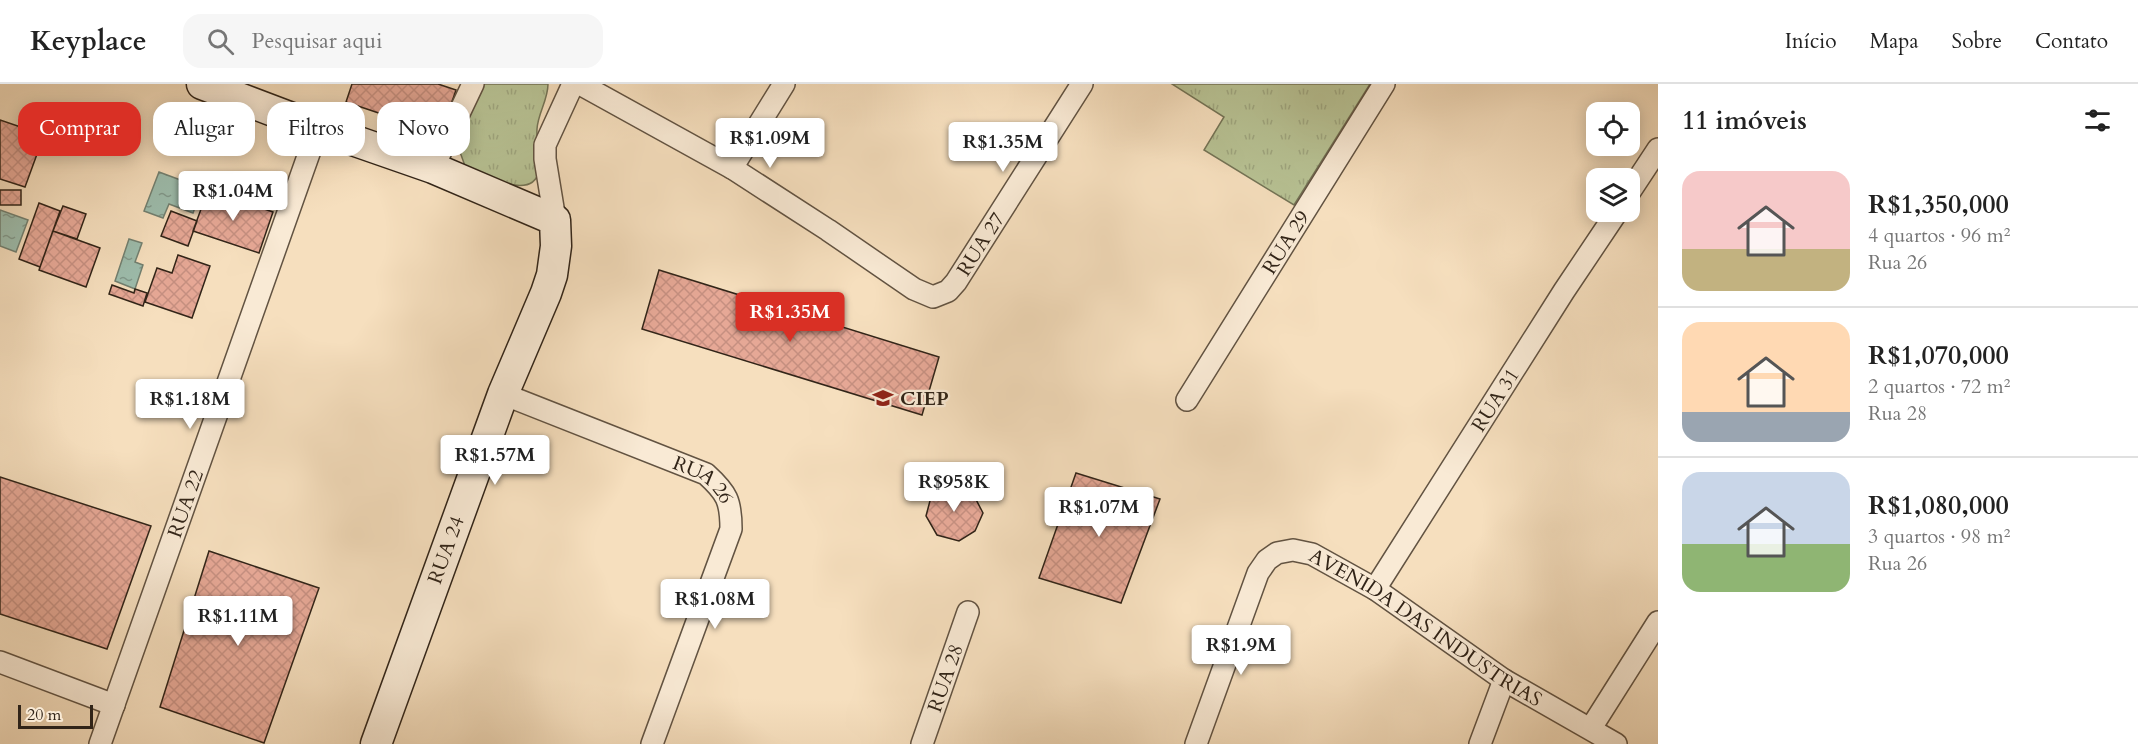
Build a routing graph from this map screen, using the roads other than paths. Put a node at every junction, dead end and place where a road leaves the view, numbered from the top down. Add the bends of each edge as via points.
1 (202, 84) edge
2 (473, 84) edge
3 (573, 84) edge
4 (580, 84) edge
5 (784, 84) edge
6 (1082, 84) edge
7 (1384, 84) edge
8 (267, 109) edge
9 (365, 144) edge
10 (1658, 149) edge
11 (308, 156) edge
12 (433, 168) junction
13 (732, 168) junction
14 (1640, 176) edge
15 (555, 220) junction
16 (1610, 222) edge
17 (503, 394) junction
18 (1187, 400) dead end
19 (1375, 589) junction
20 (968, 612) dead end
21 (1658, 622) edge
22 (0, 662) edge
23 (1504, 680) junction
24 (114, 705) junction
25 (1592, 728) junction
26 (100, 744) edge
27 (376, 744) edge
28 (652, 744) edge
29 (922, 744) edge
30 (1196, 744) edge
31 (1480, 744) edge
32 (1616, 744) edge

1 - 8 street
2 - 12 street
3 - 15 street via 545,145
4 - 13 street
5 - 13 street
6 - 13 street, RUA 27 via 956,282 940,296 925,295
7 - 18 street, RUA 29
9 - 12 street
10 - 14 street
11 - 24 street, RUA 22
12 - 15 street
15 - 17 street, RUA 24 via 552,275
16 - 19 street, RUA 31
17 - 27 street, RUA 24
17 - 28 street, RUA 26 via 706,474 723,489 731,507 731,529
19 - 23 street, AVENIDA DAS INDUSTRIAS
19 - 30 street, AVENIDA DAS INDUSTRIAS via 1312,554 1293,550 1267,560 1249,596
20 - 29 street, RUA 28
21 - 25 street
22 - 24 street
23 - 25 street, AVENIDA DAS INDUSTRIAS
23 - 31 street
24 - 26 street, RUA 22
25 - 32 street, AVENIDA DAS INDUSTRIAS

